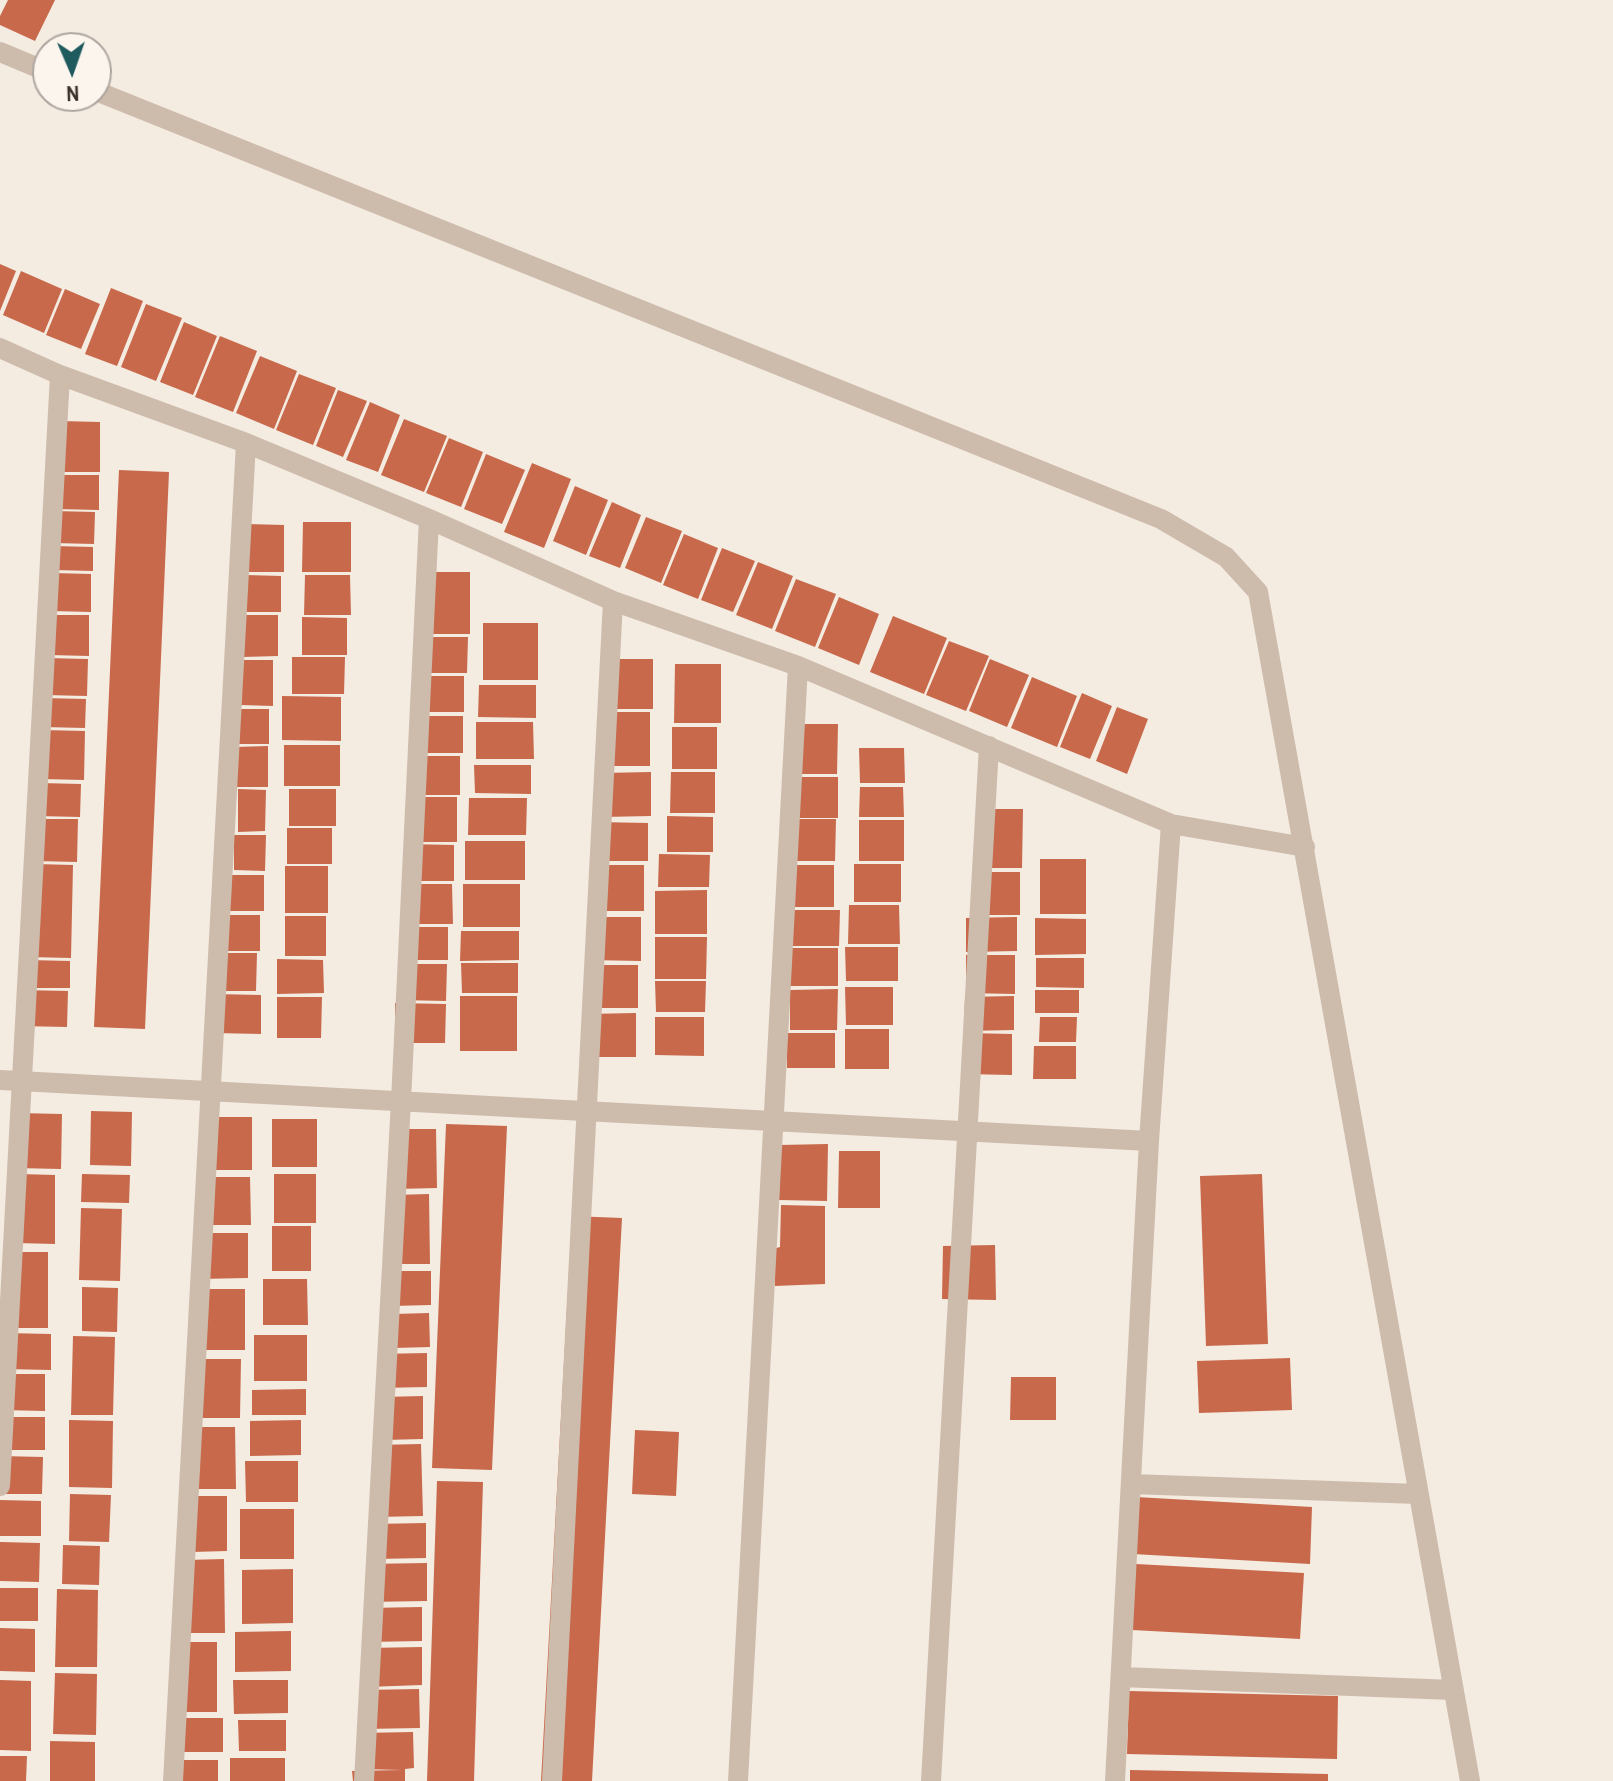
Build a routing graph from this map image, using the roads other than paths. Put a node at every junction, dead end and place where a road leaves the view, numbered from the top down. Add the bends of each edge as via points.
1 (0, 52) edge
2 (32, 65) edge
3 (112, 97) edge
4 (0, 348) edge
5 (60, 375) junction
6 (246, 443) junction
7 (429, 519) junction
8 (613, 601) junction
9 (798, 666) junction
10 (989, 746) junction
11 (1171, 824) junction
12 (1305, 847) junction
13 (0, 1080) edge
14 (22, 1081) junction
15 (210, 1091) junction
16 (401, 1101) junction
17 (586, 1111) junction
18 (773, 1121) junction
19 (967, 1131) junction
20 (1149, 1141) junction
21 (1131, 1484) junction
22 (0, 1486) edge
23 (1418, 1494) junction
24 (1121, 1677) junction
25 (1453, 1690) junction
26 (173, 1781) edge
27 (364, 1781) edge
28 (552, 1781) edge
29 (738, 1781) edge
30 (931, 1781) edge
31 (1115, 1781) edge
32 (1470, 1781) edge

1 - 2 street
3 - 12 street via 1161,519 1226,557 1258,592
4 - 5 street
5 - 6 street
5 - 14 street
6 - 7 street
6 - 15 street
7 - 8 street
7 - 16 street
8 - 9 street
8 - 17 street
9 - 10 street
9 - 18 street
10 - 11 street
10 - 19 street
11 - 12 street
11 - 20 street
12 - 23 street
13 - 14 street
14 - 15 street
14 - 22 street
15 - 16 street
15 - 26 street
16 - 17 street
16 - 27 street
17 - 18 street
17 - 28 street
18 - 19 street
18 - 29 street
19 - 20 street
19 - 30 street
20 - 21 street
21 - 23 street
21 - 24 street
23 - 25 street
24 - 25 street
24 - 31 street
25 - 32 street

